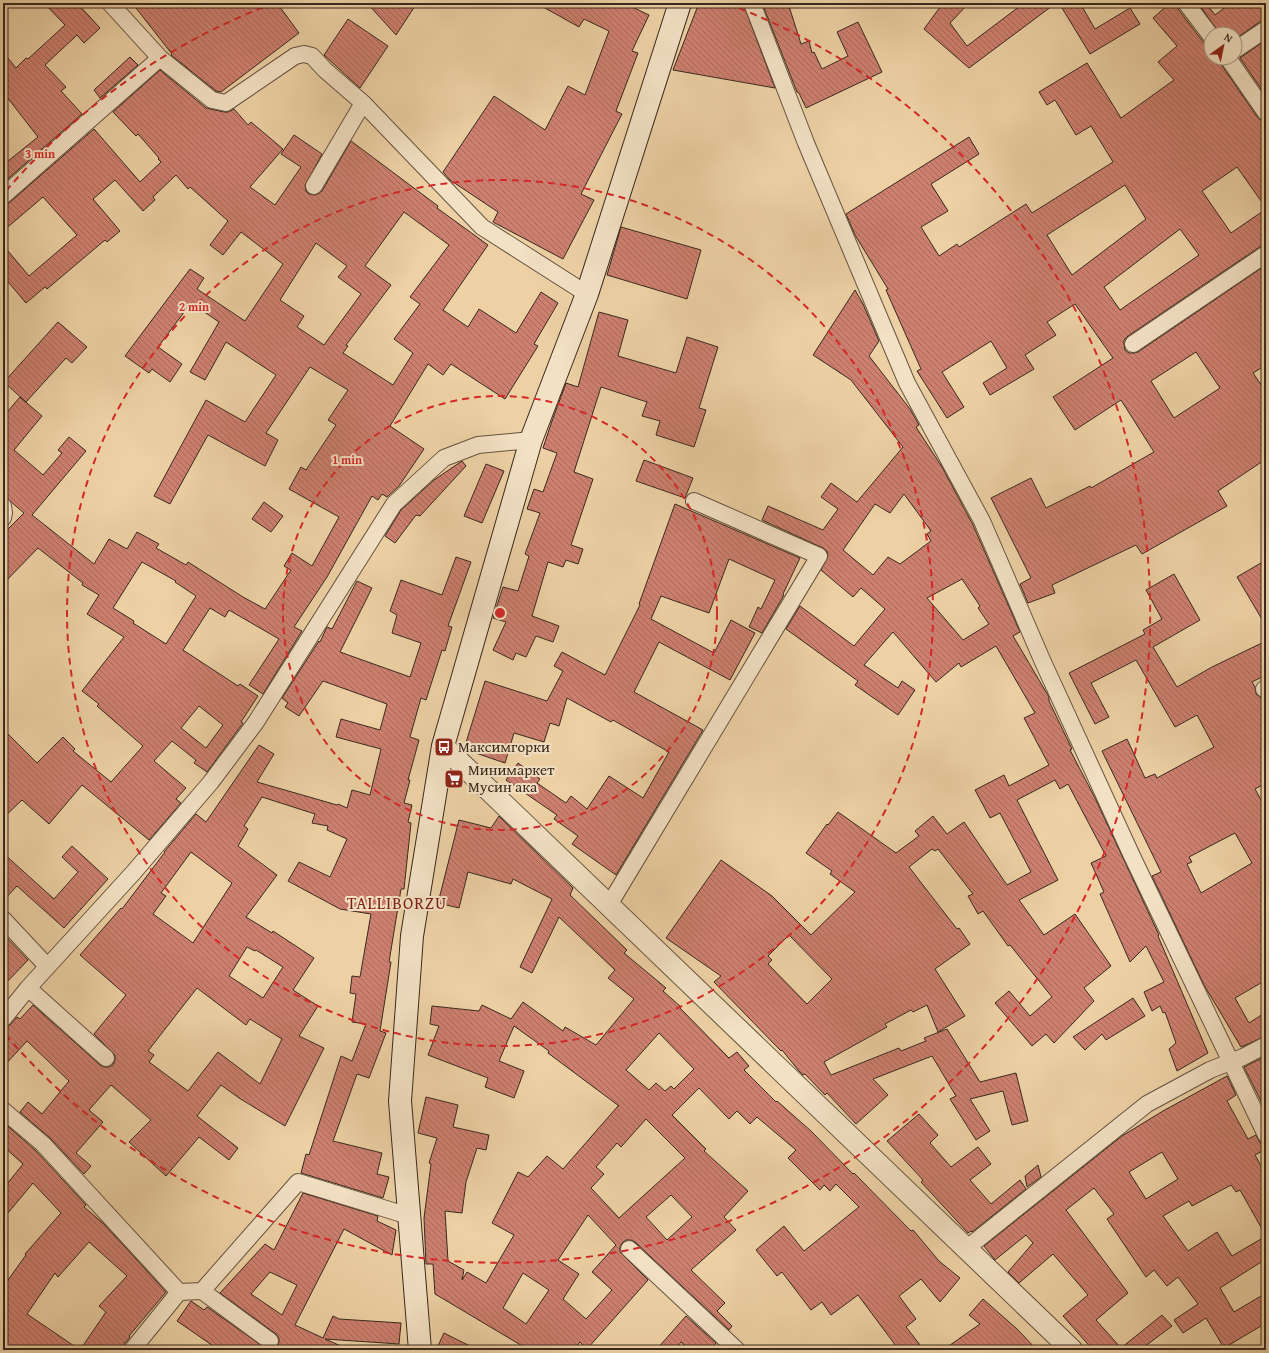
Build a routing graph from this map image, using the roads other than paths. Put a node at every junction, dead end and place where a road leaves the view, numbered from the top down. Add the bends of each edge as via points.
1 (110, 3) edge
2 (680, 3) edge
3 (752, 3) edge
4 (1186, 3) edge
5 (1203, 26) edge
6 (1266, 29) edge
7 (1243, 45) edge
8 (160, 58) junction
9 (1234, 66) edge
10 (363, 103) junction
11 (1266, 113) edge
12 (314, 186) dead end
13 (3, 196) edge
14 (1266, 254) edge
15 (587, 294) junction
16 (1133, 344) dead end
17 (531, 440) junction
18 (694, 500) dead end
19 (3, 506) edge
20 (3, 518) edge
21 (443, 746) junction
22 (609, 905) junction
23 (3, 919) edge
24 (47, 966) junction
25 (28, 988) junction
26 (3, 1019) edge
27 (1266, 1045) edge
28 (106, 1058) dead end
29 (1230, 1063) junction
30 (3, 1110) edge
31 (1266, 1135) edge
32 (409, 1216) junction
33 (966, 1248) junction
34 (629, 1249) dead end
35 (202, 1290) junction
36 (179, 1292) junction
37 (270, 1341) dead end
38 (132, 1350) edge
39 (420, 1350) edge
40 (737, 1350) edge
41 (1072, 1350) edge

1 - 8 street
2 - 15 main road
3 - 29 street via 806,143 907,383 982,521 1043,662
4 - 5 street
6 - 7 street
8 - 10 street via 212,100 226,103 295,56 304,54 312,56
8 - 13 street
9 - 11 street
10 - 12 street
10 - 15 street via 482,227
14 - 16 street
15 - 17 main road
17 - 21 main road
17 - 24 street via 478,445 444,458 394,504 294,664 212,782
18 - 22 street via 818,556
19 - 20 street
21 - 22 street
21 - 32 main road via 412,936 400,1101
22 - 33 street
23 - 24 street
24 - 25 street
25 - 26 street
25 - 28 street
27 - 29 street
29 - 31 street
29 - 33 street via 1210,1070 1147,1104
30 - 36 street via 43,1144
32 - 35 street via 298,1182
32 - 39 main road
33 - 41 street
34 - 40 street
35 - 36 street
35 - 37 street
36 - 38 street

